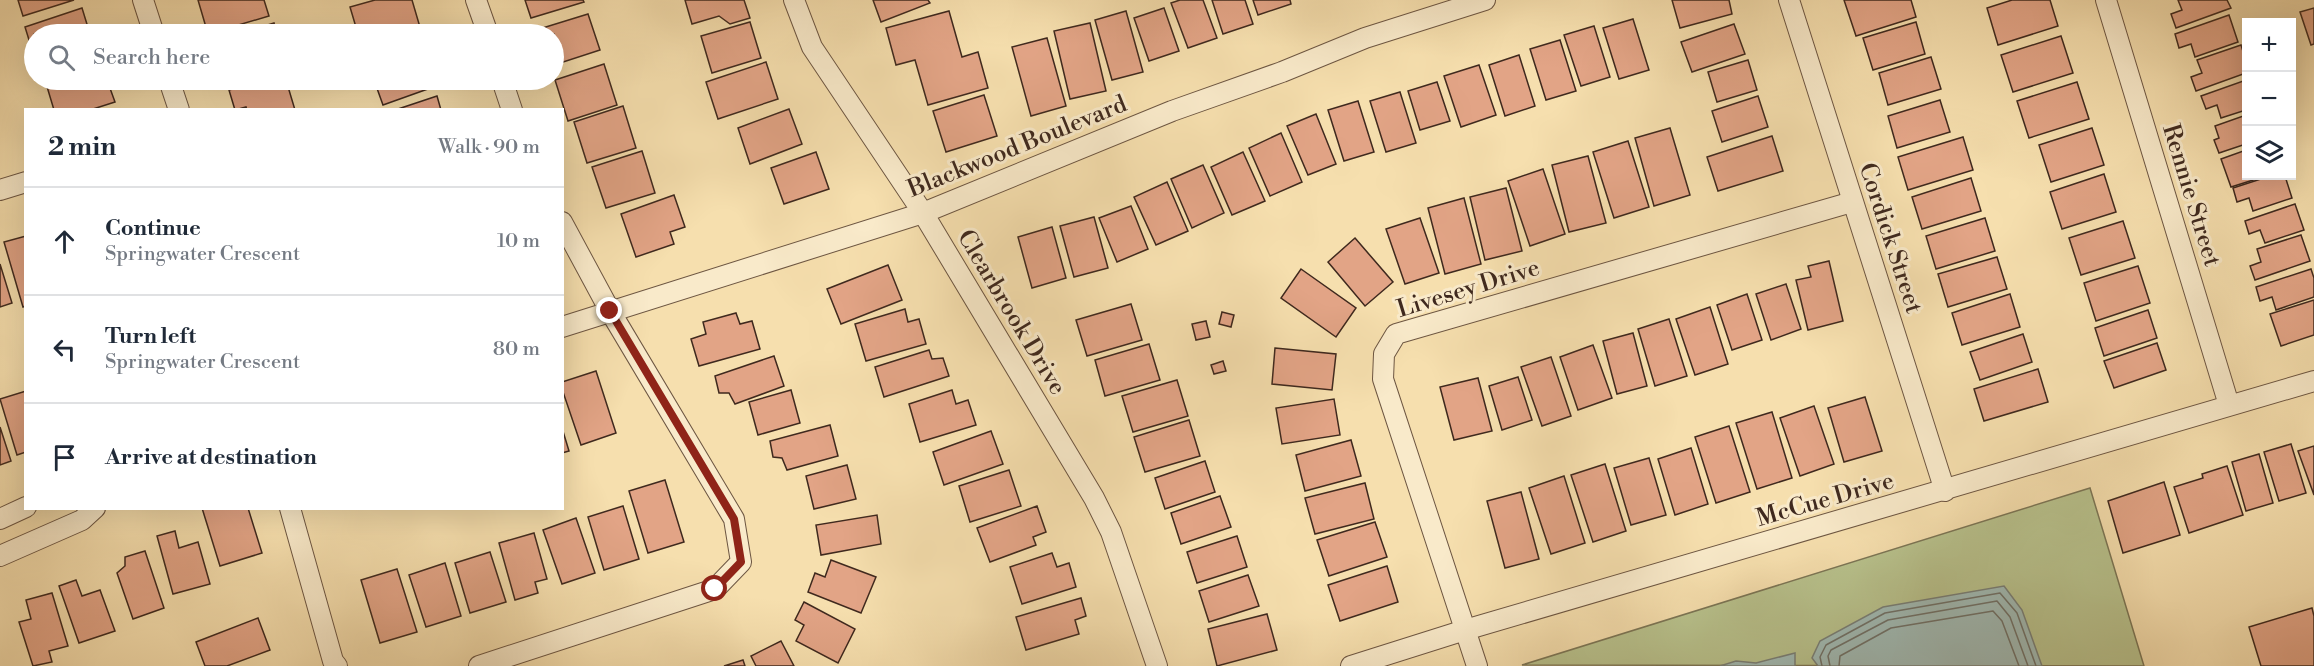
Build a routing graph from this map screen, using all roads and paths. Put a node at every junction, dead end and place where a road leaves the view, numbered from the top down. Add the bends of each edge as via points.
1 (143, 0) edge
2 (476, 0) edge
3 (794, 0) edge
4 (1485, 0) edge
5 (1789, 0) edge
6 (2106, 0) edge
7 (151, 24) edge
8 (484, 24) edge
9 (172, 90) edge
10 (505, 90) edge
11 (178, 108) edge
12 (511, 108) edge
13 (24, 183) edge
14 (0, 190) edge
15 (1852, 202) junction
16 (923, 213) junction
17 (564, 226) edge
18 (610, 311) junction
19 (564, 326) edge
20 (2314, 381) edge
21 (2229, 405) junction
22 (1945, 491) junction
23 (24, 508) edge
24 (93, 510) edge
25 (291, 510) edge
26 (0, 519) edge
27 (0, 556) edge
28 (1465, 630) junction
29 (337, 666) edge
30 (479, 666) edge
31 (1157, 666) edge
32 (1351, 666) edge
33 (1477, 666) edge

1 - 7 street
2 - 8 street
3 - 16 street, Clearbrook Drive via 812,47
4 - 16 street, Blackwood Boulevard via 1365,38 1172,111
5 - 15 street, Cordick Street
6 - 21 street, Rennie Street
9 - 11 street
10 - 12 street
13 - 14 street
15 - 22 street, Cordick Street
15 - 28 street, Livesey Drive via 1396,334 1384,354 1383,379
16 - 18 street, Blackwood Boulevard
16 - 31 street, Clearbrook Drive via 1094,498 1111,532
17 - 18 street
18 - 19 street, Blackwood Boulevard
18 - 30 street via 734,519 741,562 715,589
20 - 21 street, McCue Drive
21 - 22 street, McCue Drive
22 - 28 street, McCue Drive
23 - 26 street
24 - 27 street via 82,520
25 - 29 street
28 - 32 street, McCue Drive
28 - 33 street, Livesey Drive

